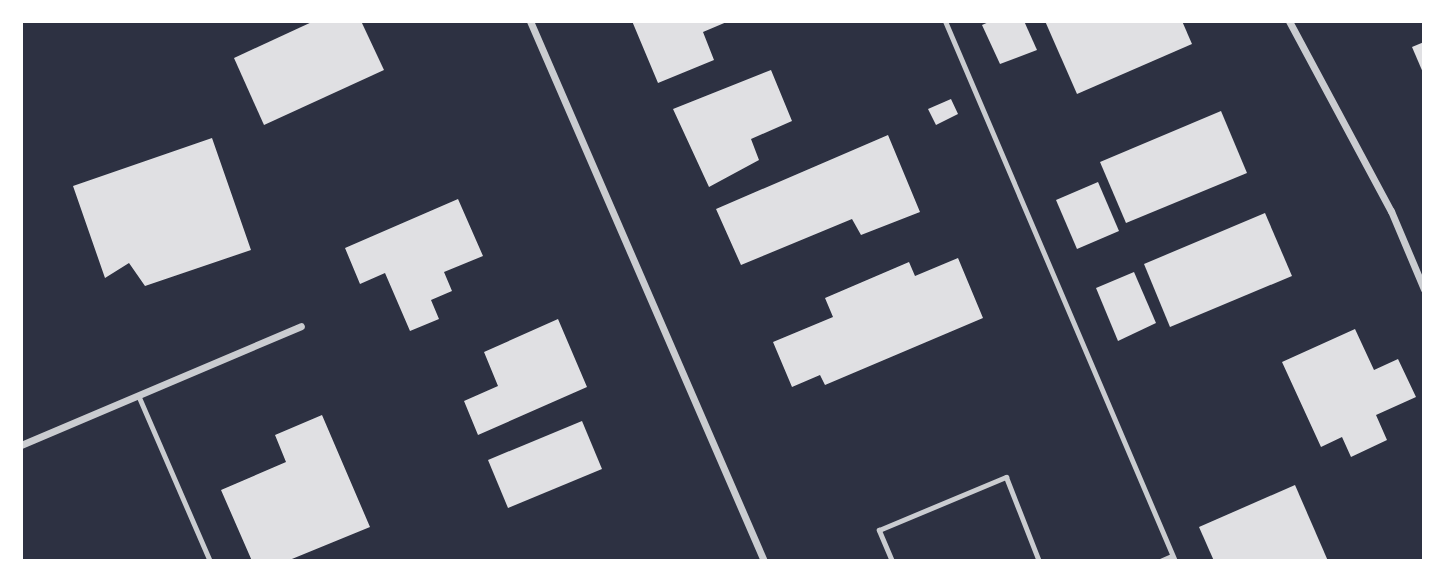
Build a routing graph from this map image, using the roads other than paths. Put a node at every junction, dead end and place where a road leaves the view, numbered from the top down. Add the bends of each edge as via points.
1 (530, 21) edge
2 (944, 21) edge
3 (1289, 21) edge
4 (1424, 289) edge
5 (301, 326) dead end
6 (138, 395) junction
7 (21, 446) edge
8 (1173, 558) edge
9 (210, 561) edge
10 (764, 561) edge
11 (892, 561) edge
12 (1040, 561) edge
13 (1160, 561) edge

1 - 10 street
2 - 8 lane
3 - 4 street via 1391,211
5 - 6 street
6 - 7 street
6 - 9 lane
8 - 13 lane
11 - 12 lane via 879,530 1006,477

